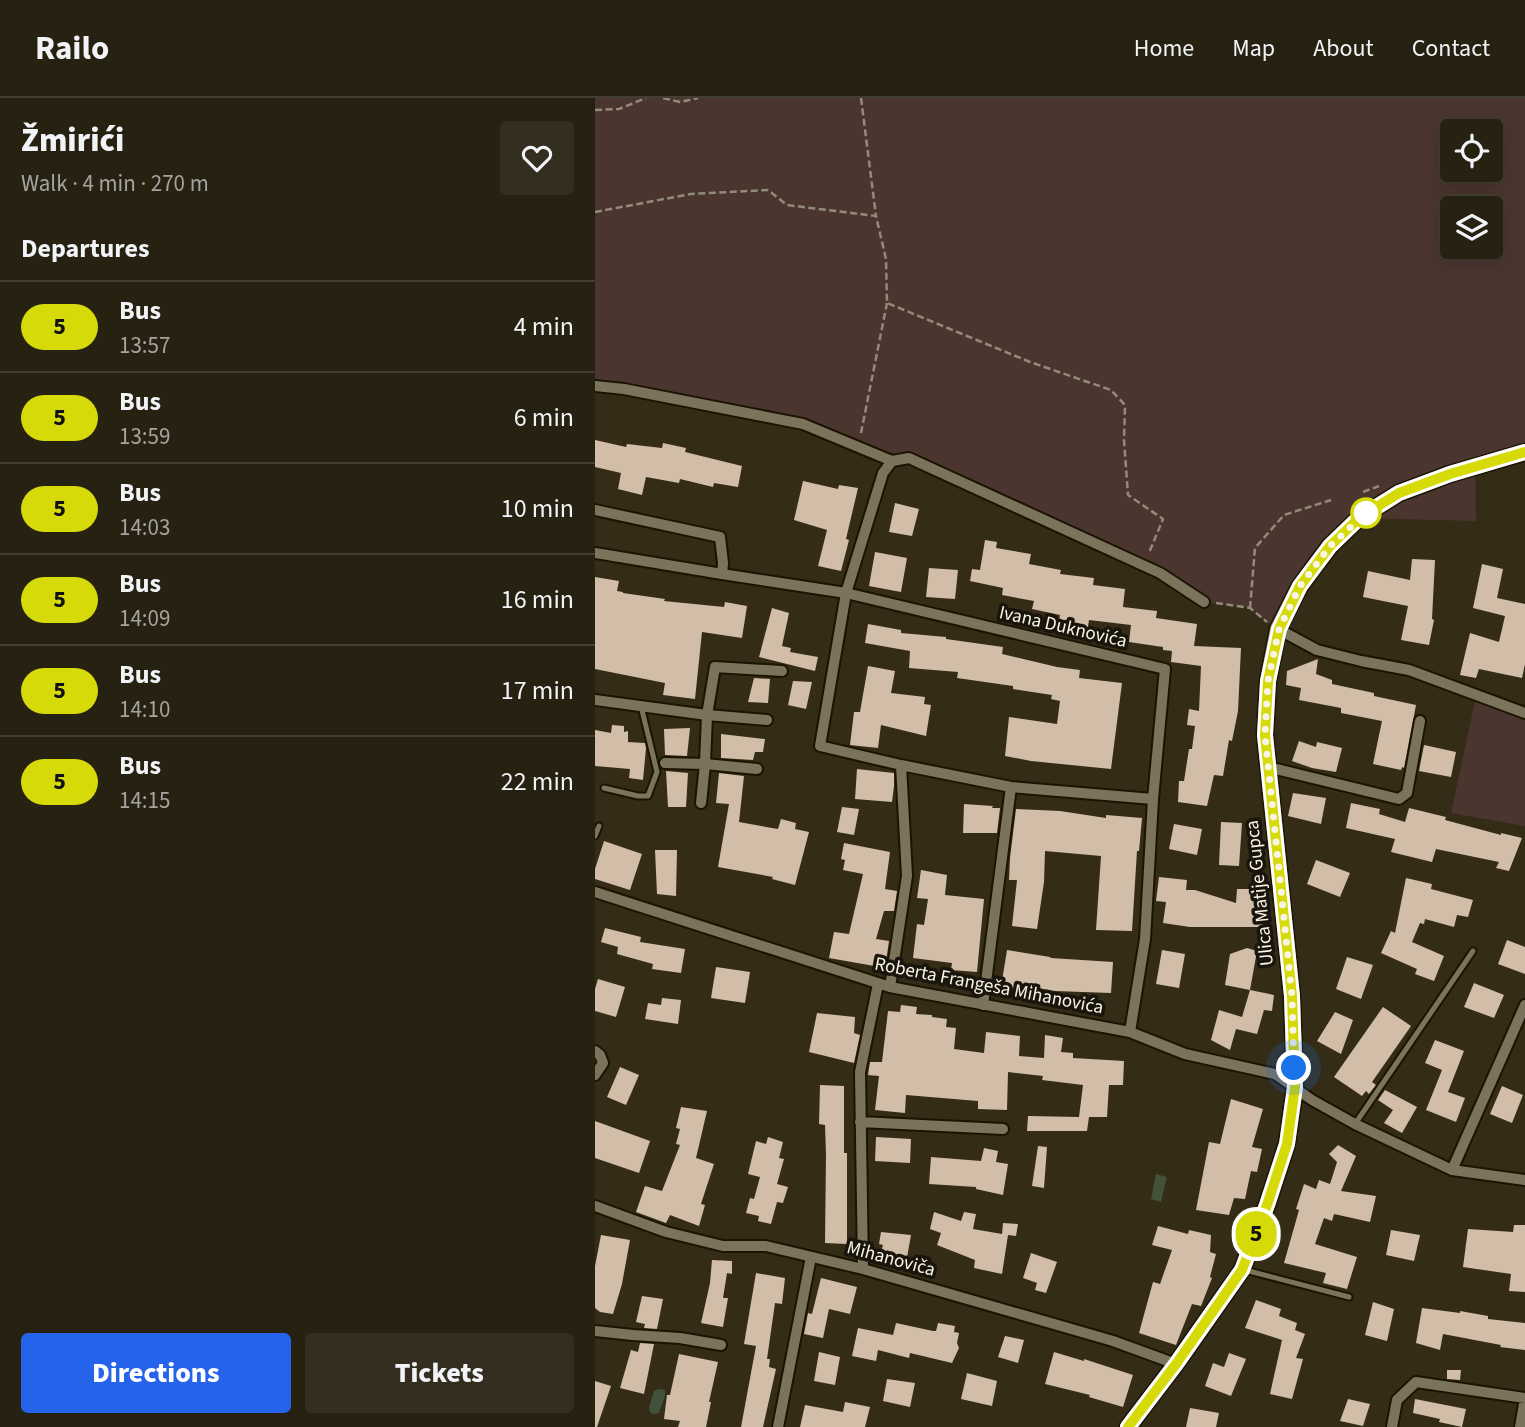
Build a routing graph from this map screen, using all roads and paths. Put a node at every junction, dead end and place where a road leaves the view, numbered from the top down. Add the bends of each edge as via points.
1 (646, 98) edge
2 (663, 98) edge
3 (698, 98) edge
4 (861, 98) edge
5 (595, 110) edge
6 (595, 212) edge
7 (876, 216) junction
8 (887, 303) junction
9 (595, 386) edge
10 (858, 447) junction
11 (1525, 452) edge
12 (892, 461) junction
13 (1331, 500) dead end
14 (595, 510) edge
15 (595, 553) edge
16 (1144, 566) junction
17 (722, 574) junction
18 (846, 593) junction
19 (1204, 602) joint
20 (1250, 608) junction
21 (1279, 629) junction
22 (782, 671) dead end
23 (595, 700) edge
24 (641, 706) junction
25 (1525, 713) edge
26 (707, 715) junction
27 (767, 720) dead end
28 (1420, 721) dead end
29 (665, 763) dead end
30 (705, 764) junction
31 (901, 765) junction
32 (1268, 767) junction
33 (757, 769) dead end
34 (1011, 787) junction
35 (604, 788) dead end
36 (1153, 799) junction
37 (701, 803) dead end
38 (599, 826) dead end
39 (595, 836) edge
40 (595, 892) edge
41 (1473, 951) dead end
42 (878, 984) junction
43 (890, 987) junction
44 (983, 1004) junction
45 (1525, 1005) edge
46 (1130, 1032) junction
47 (595, 1051) edge
48 (595, 1075) edge
49 (1295, 1087) junction
50 (860, 1122) junction
51 (1355, 1124) junction
52 (1003, 1129) dead end
53 (1452, 1170) junction
54 (1525, 1180) edge
55 (595, 1206) edge
56 (811, 1257) junction
57 (863, 1269) junction
58 (1242, 1270) junction
59 (1349, 1297) dead end
60 (595, 1331) edge
61 (720, 1345) dead end
62 (1176, 1364) junction
63 (1525, 1398) edge
64 (778, 1427) edge
65 (1128, 1427) edge
66 (1392, 1427) edge
67 (1520, 1427) edge

1 - 5 path via 619,109
2 - 3 path via 680,102
4 - 7 path
6 - 7 path via 691,194 768,190 787,205
7 - 8 path via 886,259
8 - 10 path
8 - 16 path via 1111,390 1125,405 1128,495 1163,519
9 - 10 street via 803,424
10 - 12 street
11 - 21 street, Ulica Matije Gupca via 1399,493 1359,518 1330,546 1300,586
12 - 16 street via 909,458
12 - 18 street via 883,473
13 - 20 path via 1284,515 1255,548
14 - 17 street via 720,537
15 - 17 street, Ivana Duknovića
16 - 19 street
17 - 18 street, Ivana Duknovića
18 - 31 street via 820,746
18 - 36 street, Ivana Duknovića via 1165,669
19 - 20 path
20 - 21 path
21 - 25 street via 1317,650 1409,670
21 - 32 street, Ulica Matije Gupca via 1268,681
22 - 26 street via 715,667
23 - 24 street
24 - 26 street
24 - 35 lane via 657,772 648,796
26 - 27 street
26 - 30 street
28 - 32 street via 1407,793 1399,799
29 - 30 street
30 - 33 street
30 - 37 street
31 - 34 street
31 - 43 street via 907,876
32 - 49 street, Ulica Matije Gupca via 1292,996
34 - 36 street
34 - 44 street
36 - 46 street, Ivana Duknovića via 1145,939
38 - 39 lane
40 - 42 street, Roberta Frangeša Mihanovića
41 - 51 lane
42 - 43 street, Roberta Frangeša Mihanovića
42 - 50 street via 860,1072
43 - 44 street, Roberta Frangeša Mihanovića
44 - 46 street, Roberta Frangeša Mihanovića
45 - 53 street
46 - 49 street, Roberta Frangeša Mihanovića via 1185,1054 1275,1074
47 - 48 street via 603,1063
49 - 51 street, Roberta Frangeša Mihanovića
49 - 58 street, Ulica Matije Gupca via 1287,1144
50 - 52 street
50 - 57 street
51 - 53 street, Roberta Frangeša Mihanovića
53 - 54 street, Roberta Frangeša Mihanovića
55 - 56 street, Mihanoviča via 666,1232 723,1246 766,1246
56 - 57 street, Mihanoviča
56 - 64 street
57 - 62 street, Mihanoviča via 1113,1341
58 - 59 lane
58 - 62 street, Ulica Matije Gupca
60 - 61 street
62 - 65 street, Ulica Matije Gupca
63 - 66 street via 1416,1382 1397,1400
63 - 67 street

